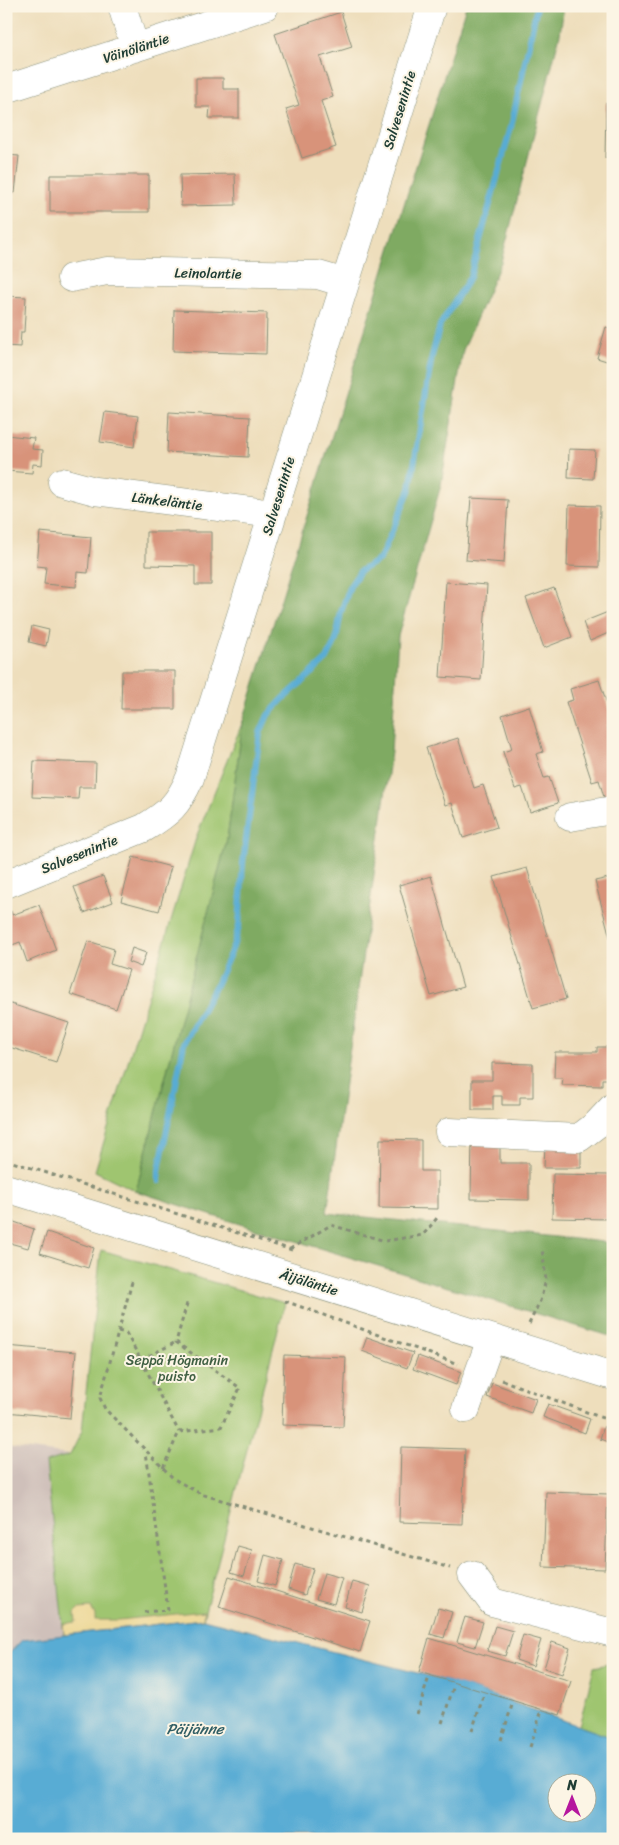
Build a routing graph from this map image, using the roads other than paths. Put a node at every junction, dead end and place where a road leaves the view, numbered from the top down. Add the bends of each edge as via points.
1 (122, 6) edge
2 (432, 6) edge
3 (258, 7) edge
4 (135, 48) junction
5 (6, 88) edge
6 (71, 278) dead end
7 (345, 283) junction
8 (62, 482) dead end
9 (272, 516) junction
10 (613, 810) edge
11 (570, 817) dead end
12 (6, 884) edge
13 (613, 1107) edge
14 (449, 1132) dead end
15 (6, 1188) edge
16 (491, 1338) junction
17 (613, 1376) edge
18 (466, 1409) dead end
19 (472, 1575) road end
20 (613, 1633) edge

1 - 4 street
2 - 7 street, Salvesenintie
3 - 4 street, Väinöläntie
4 - 5 street, Väinöläntie
6 - 7 street, Leinolantie via 107,271 318,275
7 - 9 street, Salvesenintie
8 - 9 street, Länkeläntie via 95,491
9 - 12 street, Salvesenintie via 181,798 163,816 144,828
10 - 11 street
13 - 14 street via 579,1138
15 - 16 street, Äijäläntie
16 - 17 street, Äijäläntie
16 - 18 street
19 - 20 street via 492,1602

